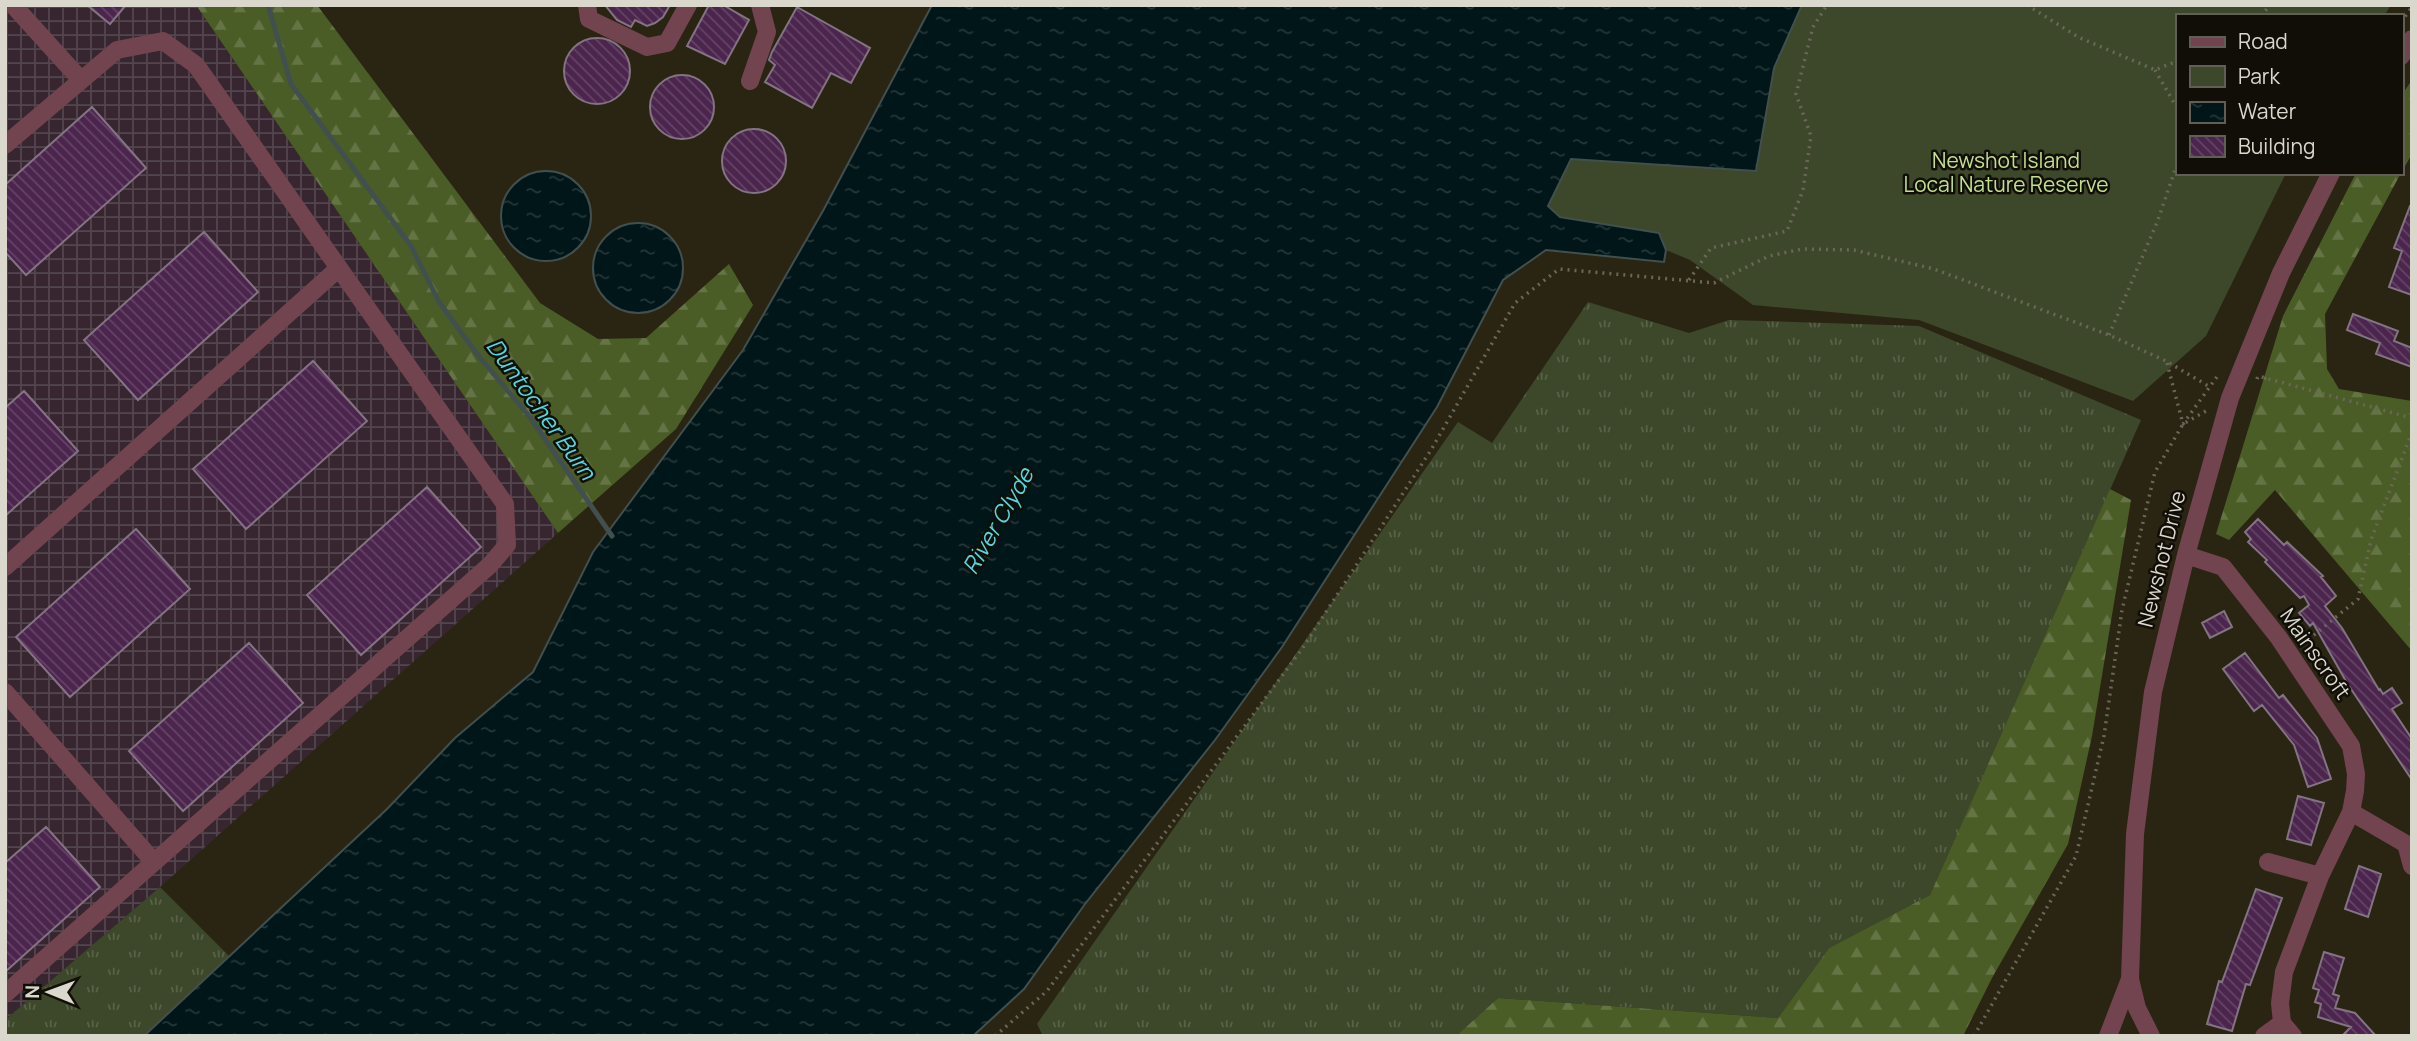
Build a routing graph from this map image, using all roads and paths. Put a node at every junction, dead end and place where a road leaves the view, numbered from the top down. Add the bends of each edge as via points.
1 (13, 5) edge
2 (587, 5) edge
3 (688, 5) edge
4 (760, 5) edge
5 (1827, 5) edge
6 (2026, 5) edge
7 (2176, 61) edge
8 (2155, 70) junction
9 (80, 79) junction
10 (750, 81) dead end
11 (2176, 106) edge
12 (5, 145) edge
13 (2176, 167) edge
14 (2330, 175) edge
15 (339, 268) junction
16 (1689, 281) junction
17 (2109, 335) junction
18 (2166, 360) junction
19 (2256, 383) dead end
20 (2223, 417) junction
21 (2412, 418) edge
22 (2183, 424) junction
23 (2412, 432) edge
24 (2186, 555) junction
25 (5, 567) edge
26 (2290, 655) junction
27 (5, 692) edge
28 (2350, 812) junction
29 (154, 862) junction
30 (2268, 862) dead end
31 (2412, 866) edge
32 (2320, 876) junction
33 (2130, 979) junction
34 (5, 994) edge
35 (2287, 1029) edge
36 (995, 1036) edge
37 (1974, 1036) edge
38 (2108, 1036) edge
39 (2151, 1036) edge
40 (2264, 1036) edge

1 - 9 street
2 - 3 street via 589,19 647,47 667,43
4 - 10 street via 767,32
5 - 16 path via 1813,27 1796,94 1811,136 1803,190 1787,231 1711,248
6 - 8 path via 2078,37
7 - 8 path
8 - 11 path
9 - 12 street
9 - 15 street via 117,50 163,41 196,65
13 - 17 path
14 - 20 street, Newshot Drive via 2271,294
15 - 25 street
15 - 29 street via 505,504 507,545 490,565
16 - 17 path via 1714,283 1769,256 1802,248 1854,250 1934,269
16 - 36 path via 1559,269 1515,303 1431,450 1302,649 1047,991
17 - 18 path
18 - 22 path
18 - 22 path via 2210,387
19 - 21 path via 2258,376
20 - 22 path via 2206,411
20 - 24 street, Newshot Drive
22 - 37 path via 2155,472 2122,610 2104,736 2076,856
23 - 26 path via 2371,540 2358,599
24 - 26 street, Mainscroft via 2223,567
24 - 33 street, Newshot Drive via 2146,732 2135,834
26 - 28 street, Mainscroft via 2351,746 2356,774
27 - 29 street
28 - 31 street via 2406,844
28 - 32 street, Mainscroft
29 - 34 street
30 - 32 street
32 - 35 street, Mainscroft via 2284,972 2280,1003
33 - 38 street, Newshot Drive
33 - 39 street, Newshot Drive
35 - 40 street, Mainscroft

